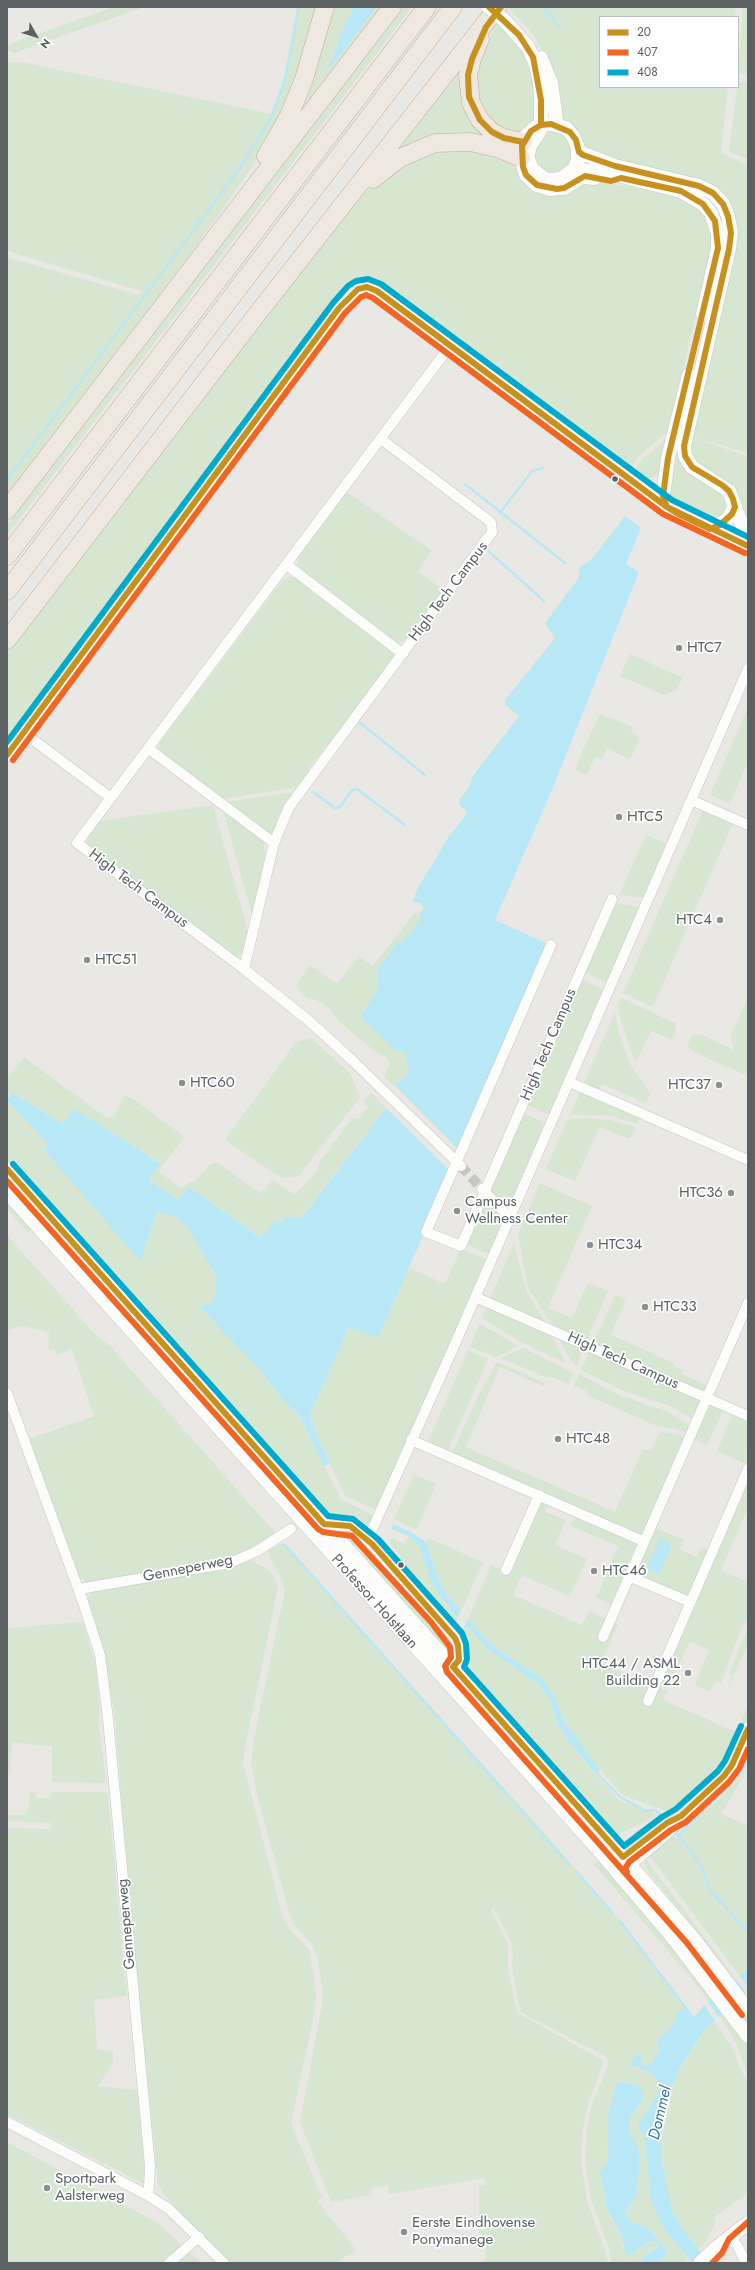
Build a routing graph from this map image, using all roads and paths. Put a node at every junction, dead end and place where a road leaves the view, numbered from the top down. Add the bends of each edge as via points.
1 (325, 7) edge
2 (392, 7) edge
3 (427, 7) edge
4 (453, 7) edge
5 (489, 7) edge
6 (502, 12) edge
7 (541, 125) junction
8 (557, 125) junction
9 (579, 152) junction
10 (524, 153) junction
11 (575, 174) junction
12 (317, 239) junction
13 (214, 240) junction
14 (450, 346) junction
15 (381, 439) junction
16 (668, 458) junction
17 (634, 483) junction
18 (666, 507) junction
19 (735, 507) junction
20 (7, 510) edge
21 (710, 529) junction
22 (748, 535) edge
23 (748, 546) edge
24 (7, 556) edge
25 (287, 565) junction
26 (7, 591) edge
27 (7, 640) edge
28 (403, 654) junction
29 (748, 669) edge
30 (24, 733) junction
31 (149, 749) junction
32 (7, 755) edge
33 (111, 798) junction
34 (691, 800) junction
35 (748, 825) edge
36 (274, 843) junction
37 (612, 899) dead end
38 (551, 945) dead end
39 (244, 969) junction
40 (569, 1082) junction
41 (748, 1160) edge
42 (459, 1164) junction
43 (7, 1169) edge
44 (484, 1190) junction
45 (7, 1192) edge
46 (510, 1218) junction
47 (475, 1297) junction
48 (747, 1307) edge
49 (7, 1393) edge
50 (706, 1398) junction
51 (748, 1416) edge
52 (411, 1440) junction
53 (748, 1469) edge
54 (539, 1495) junction
55 (324, 1524) junction
56 (291, 1530) dead end
57 (314, 1535) junction
58 (368, 1539) junction
59 (643, 1541) junction
60 (506, 1570) dead end
61 (628, 1576) junction
62 (78, 1589) junction
63 (690, 1602) junction
64 (603, 1637) dead end
65 (453, 1668) junction
66 (434, 1669) junction
67 (648, 1701) dead end
68 (748, 1729) edge
69 (626, 1861) junction
70 (615, 1870) junction
71 (748, 2010) edge
72 (747, 2035) edge
73 (7, 2122) edge
74 (147, 2195) junction
75 (748, 2212) edge
76 (748, 2223) edge
77 (199, 2238) junction
78 (729, 2238) junction
79 (708, 2256) edge
80 (169, 2263) edge
81 (224, 2263) edge
82 (746, 2263) edge

1 - 13 highway via 304,79 289,116
2 - 13 highway
3 - 24 highway
4 - 26 highway
5 - 6 street, bridge
6 - 7 street via 523,40 536,65 542,100
6 - 8 street via 528,36 544,65 553,95
6 - 10 highway via 477,44 468,75 468,91 474,109 486,126
6 - 12 highway
7 - 8 street
7 - 10 street via 539,133
7 - 10 street via 531,131
8 - 9 street via 566,128 573,136
9 - 11 street
9 - 19 street via 615,166 699,186 712,193 726,210 731,233 729,249 684,446 685,456 692,467 729,491
10 - 11 street via 526,175 542,188 564,188
10 - 12 highway via 471,142 445,142 424,146 386,167 326,236
11 - 16 street via 613,174 681,191 703,204 710,213 718,234 715,262
12 - 27 highway
13 - 20 highway
14 - 15 street, High Tech Campus
14 - 17 street
14 - 30 street via 377,291 367,287 353,292 329,320
15 - 25 street, High Tech Campus
15 - 28 street, High Tech Campus via 488,520 492,528 490,537
16 - 17 street via 656,480 648,484
16 - 18 street via 663,496
17 - 18 street
18 - 21 street
19 - 21 street via 727,520
19 - 22 street
21 - 23 street
25 - 28 street, High Tech Campus
25 - 31 street, High Tech Campus
28 - 36 street, High Tech Campus via 289,807
29 - 34 street
30 - 32 street
30 - 33 street
31 - 33 street, High Tech Campus
31 - 36 street
33 - 39 street, High Tech Campus via 77,843
34 - 35 street
34 - 40 street
36 - 39 street, High Tech Campus
37 - 44 street, High Tech Campus
38 - 42 street, High Tech Campus
39 - 42 street, High Tech Campus via 317,1028
40 - 41 street
40 - 46 street
42 - 44 street, High Tech Campus via 426,1232 461,1246
43 - 55 street, Professor Holstlaan
44 - 46 street
45 - 57 street, Professor Holstlaan
46 - 47 street
47 - 50 street, High Tech Campus
47 - 52 street
48 - 50 street
49 - 62 street, Genneperweg
50 - 51 street, High Tech Campus
50 - 59 street
52 - 54 street
52 - 58 street
53 - 63 street
54 - 59 street
54 - 60 street
55 - 57 street
55 - 58 street via 350,1526
55 - 65 street, Professor Holstlaan
56 - 62 street, Genneperweg via 230,1563
57 - 66 street, Professor Holstlaan
58 - 65 street via 455,1638 459,1660
59 - 61 street
61 - 63 street
61 - 64 street
62 - 74 street, Genneperweg via 100,1655 108,1719 150,2166
63 - 67 street
65 - 66 street
65 - 69 street, Professor Holstlaan
66 - 70 street, Professor Holstlaan
68 - 69 street via 732,1766 724,1776 680,1816 671,1828
69 - 70 street
69 - 71 street, Professor Holstlaan via 693,1938
70 - 72 street, Professor Holstlaan via 699,1971
73 - 74 street
74 - 77 street via 169,2210
75 - 79 street via 723,2234
76 - 78 street
77 - 80 street
77 - 81 street
78 - 79 street
78 - 82 street via 737,2245

